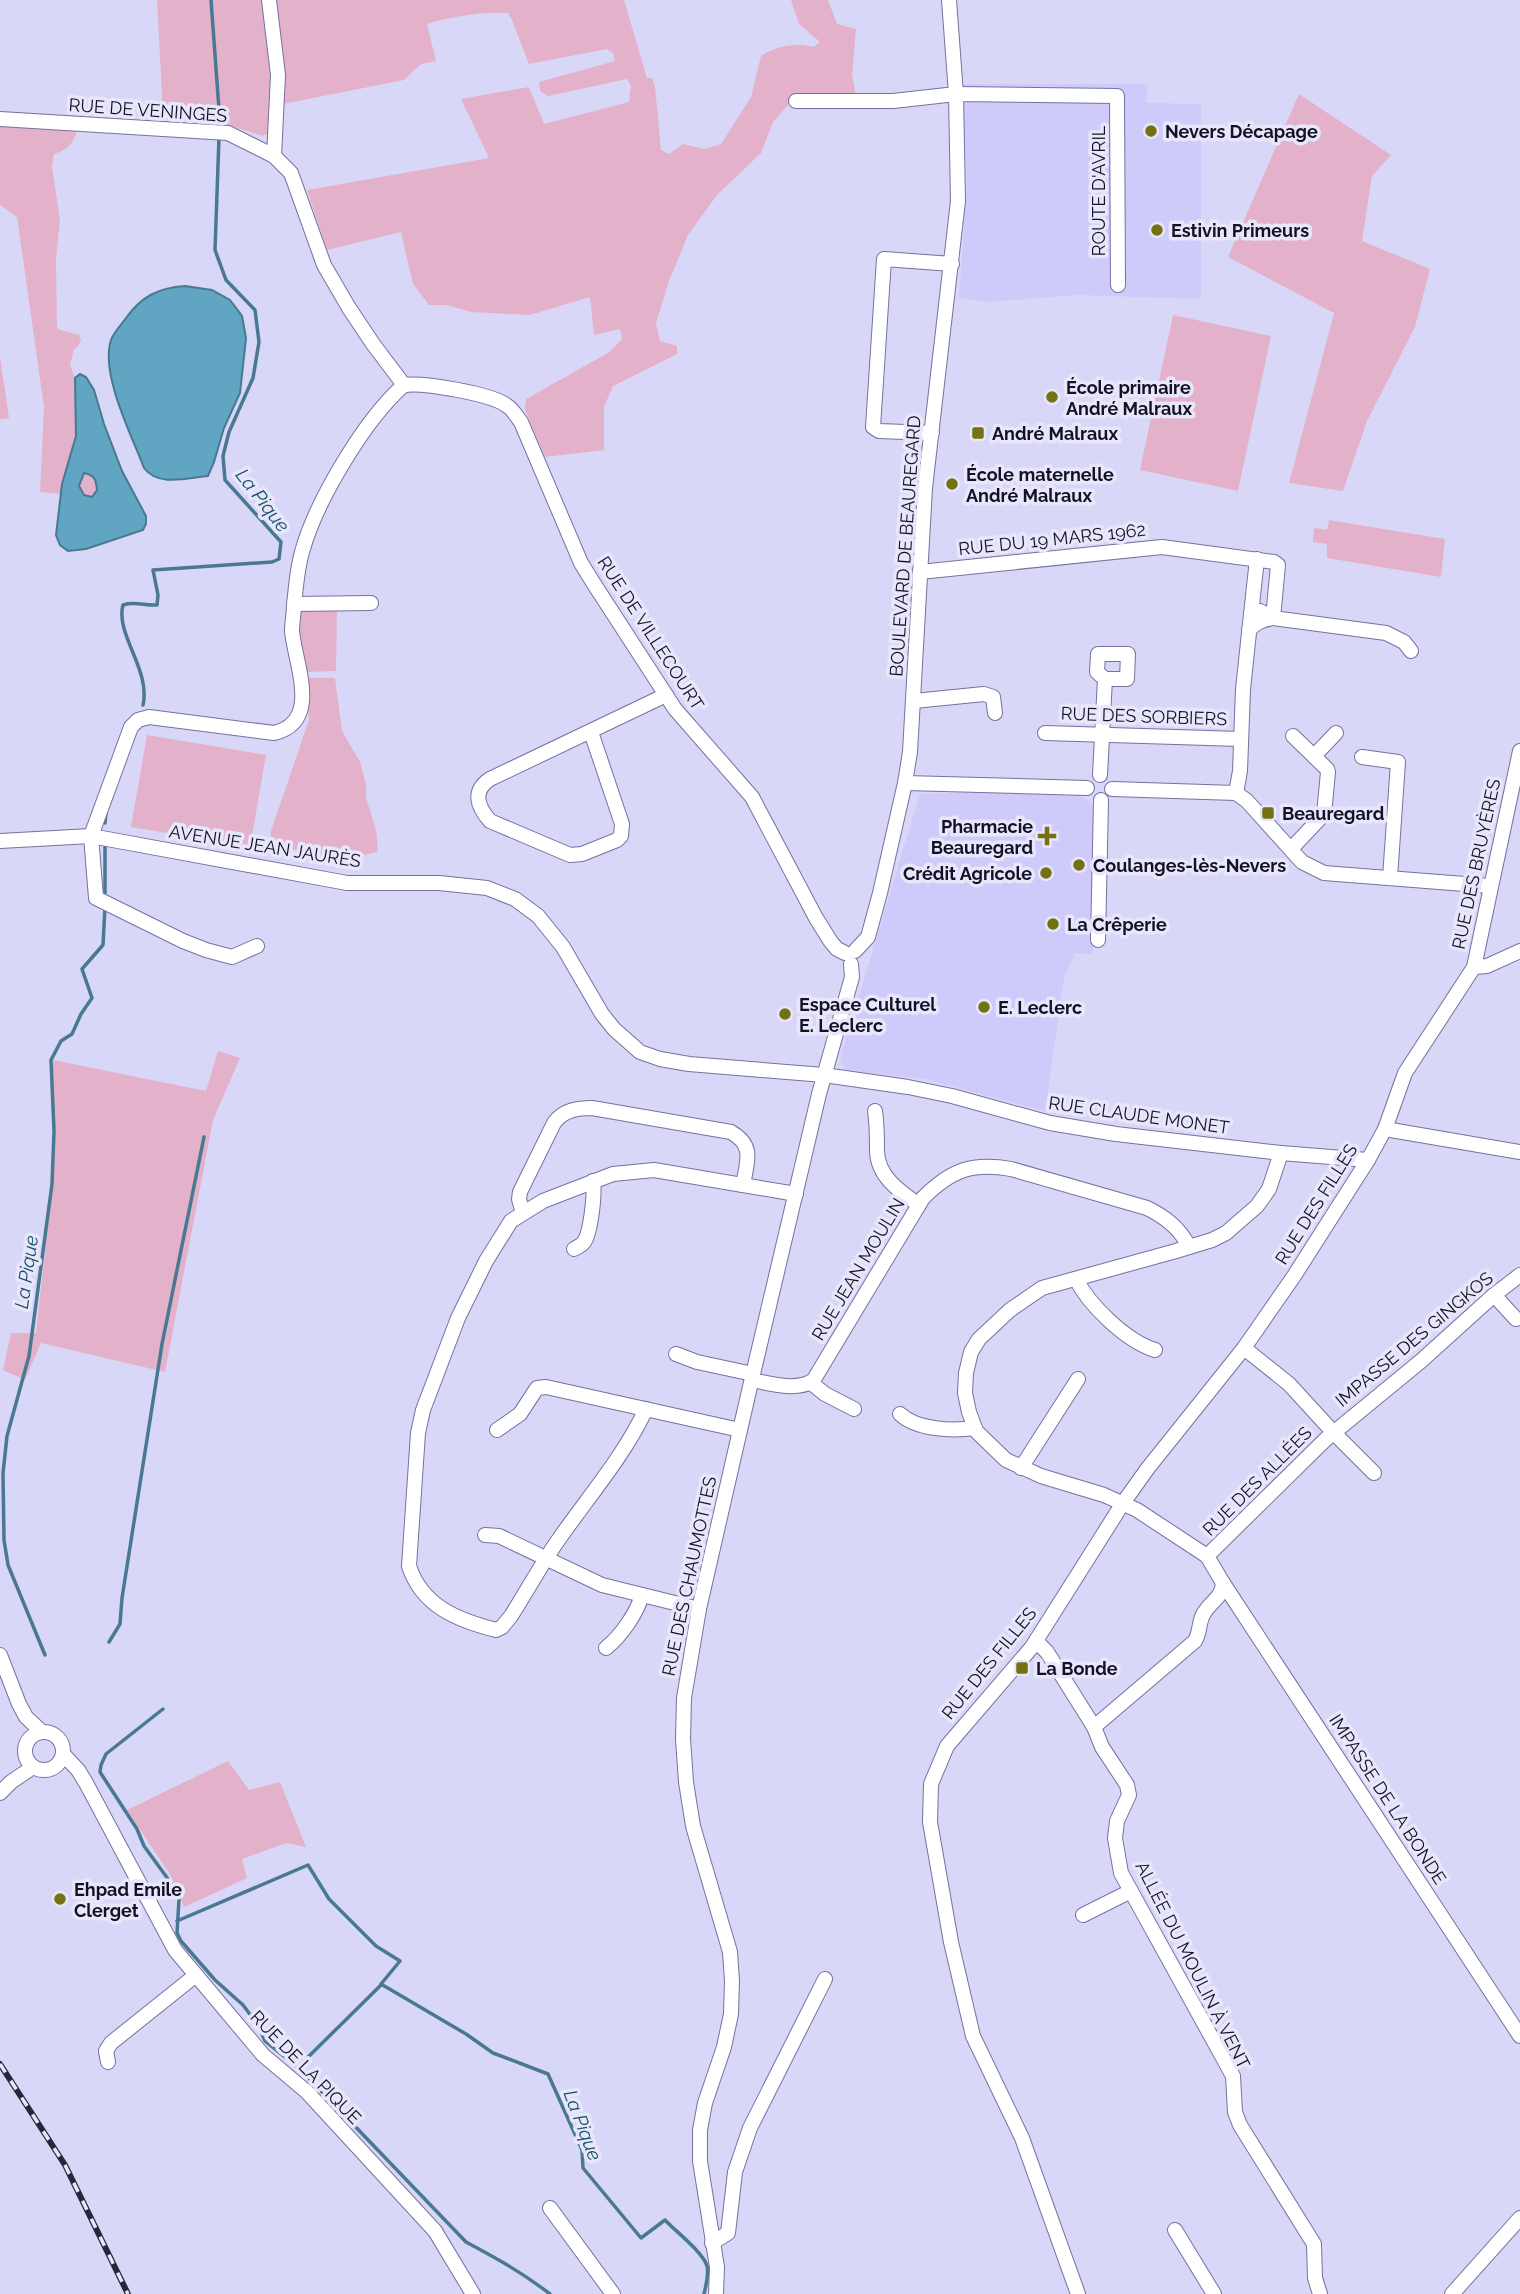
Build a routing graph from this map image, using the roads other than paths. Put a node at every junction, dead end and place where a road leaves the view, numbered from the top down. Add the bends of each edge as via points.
1 (269, 0) edge
2 (950, 0) edge
3 (956, 94) junction
4 (796, 101) dead end
5 (0, 119) edge
6 (274, 156) junction
7 (952, 264) junction
8 (1118, 285) dead end
9 (404, 385) junction
10 (932, 433) junction
11 (1257, 559) junction
12 (920, 572) junction
13 (371, 603) dead end
14 (295, 604) junction
15 (1251, 614) junction
16 (1273, 618) junction
17 (1250, 630) junction
18 (1411, 651) dead end
19 (1105, 679) dead end
20 (666, 695) junction
21 (914, 701) junction
22 (995, 713) dead end
23 (591, 732) junction
24 (1045, 733) dead end
25 (1336, 733) dead end
26 (1102, 734) junction
27 (1293, 736) dead end
28 (1241, 739) junction
29 (1520, 751) edge
30 (1314, 756) junction
31 (1362, 757) dead end
32 (1100, 775) junction
33 (905, 783) junction
34 (1087, 788) junction
35 (1112, 789) junction
36 (1236, 793) junction
37 (1101, 800) junction
38 (91, 836) junction
39 (0, 841) edge
40 (1290, 849) junction
41 (1390, 878) junction
42 (1490, 886) junction
43 (1098, 940) dead end
44 (257, 946) dead end
45 (1520, 951) edge
46 (851, 956) junction
47 (1474, 967) junction
48 (824, 1076) junction
49 (875, 1111) dead end
50 (1385, 1129) junction
51 (1519, 1149) edge
52 (1281, 1153) junction
53 (1368, 1160) junction
54 (593, 1181) junction
55 (743, 1185) junction
56 (796, 1194) junction
57 (919, 1205) junction
58 (523, 1213) junction
59 (1189, 1247) junction
60 (574, 1248) dead end
61 (1520, 1275) edge
62 (1076, 1279) junction
63 (1494, 1295) junction
64 (1516, 1319) dead end
65 (1244, 1348) junction
66 (1154, 1350) dead end
67 (676, 1354) dead end
68 (753, 1377) junction
69 (1078, 1379) dead end
70 (810, 1382) junction
71 (646, 1409) junction
72 (854, 1409) dead end
73 (900, 1414) dead end
74 (975, 1428) junction
75 (497, 1430) dead end
76 (740, 1430) junction
77 (1333, 1432) junction
78 (1021, 1468) junction
79 (1374, 1473) dead end
80 (1123, 1503) junction
81 (485, 1535) dead end
82 (1207, 1556) junction
83 (547, 1560) junction
84 (1223, 1583) junction
85 (642, 1595) junction
86 (699, 1609) junction
87 (1036, 1641) junction
88 (606, 1648) dead end
89 (0, 1655) edge
90 (1094, 1727) junction
91 (32, 1742) junction
92 (63, 1754) junction
93 (33, 1767) junction
94 (54, 1768) junction
95 (11, 1782) junction
96 (86, 1783) junction
97 (0, 1793) edge
98 (1131, 1891) junction
99 (1083, 1915) dead end
100 (195, 1975) junction
101 (825, 1979) dead end
102 (1520, 2036) edge
103 (108, 2062) dead end
104 (550, 2208) dead end
105 (1520, 2218) edge
106 (1175, 2230) dead end
107 (712, 2243) junction
108 (473, 2294) edge
109 (613, 2294) edge
110 (716, 2294) edge
111 (1078, 2294) edge
112 (1214, 2294) edge
113 (1320, 2294) edge
114 (1452, 2294) edge

1 - 6 street via 278,75
2 - 3 street, BOULEVARD DE BEAUREGARD
3 - 4 street via 893,101
3 - 7 street, BOULEVARD DE BEAUREGARD via 958,201
3 - 8 street, ROUTE D'AVRIL via 1117,96
5 - 6 street, RUE DE VENINGES via 228,133
6 - 9 street, RUE DE VENINGES via 291,173 324,265 373,345
7 - 10 street, BOULEVARD DE BEAUREGARD
7 - 10 street via 884,259 873,427
9 - 14 street via 366,429 321,505 302,552
9 - 20 street, RUE DE VILLECOURT via 482,395 514,412 581,563
10 - 12 street, BOULEVARD DE BEAUREGARD
11 - 12 street, RUE DU 19 MARS 1962 via 1162,547
11 - 15 street
11 - 16 street via 1278,565
12 - 21 street, BOULEVARD DE BEAUREGARD
13 - 14 street
14 - 38 street via 292,630 303,693 291,727 274,733 149,717 138,720 131,727
15 - 16 street via 1260,611
15 - 17 street
16 - 17 street
16 - 18 street via 1385,633 1396,636
17 - 28 street
19 - 26 street
20 - 23 street
20 - 46 street, RUE DE VILLECOURT via 752,797 816,918 837,949
21 - 22 street via 984,694 993,697
21 - 33 street, BOULEVARD DE BEAUREGARD
23 - 23 street via 481,785 478,797 484,815 570,855 617,840 622,824
24 - 26 street, RUE DES SORBIERS
25 - 30 street
26 - 28 street, RUE DES SORBIERS
26 - 32 street
27 - 30 street
28 - 36 street
29 - 42 street, RUE DES BRUYÈRES
30 - 40 street via 1328,772 1324,814
31 - 41 street via 1398,762
32 - 34 street via 1092,777
32 - 35 street via 1108,778
33 - 34 street
33 - 46 street, BOULEVARD DE BEAUREGARD via 868,937
34 - 37 street via 1093,798
35 - 36 street
35 - 37 street
36 - 40 street
37 - 43 street
38 - 39 street, AVENUE JEAN JAURÈS
38 - 44 street via 96,898 206,950 232,957
38 - 48 street, AVENUE JEAN JAURÈS via 347,883 487,888 538,916 563,947 602,1014 640,1052 689,1064
40 - 41 street via 1308,866 1324,873
41 - 42 street
42 - 47 street, RUE DES BRUYÈRES
45 - 47 street
46 - 48 street, BOULEVARD DE BEAUREGARD via 852,977
47 - 50 street, RUE DES BRUYÈRES via 1405,1073
48 - 52 street, RUE CLAUDE MONET via 952,1096 1050,1123
48 - 56 street, RUE DES CHAUMOTTES
49 - 57 street via 878,1164 894,1186
50 - 51 street
50 - 53 street, RUE DES FILLES
52 - 53 street, RUE CLAUDE MONET
52 - 59 street via 1269,1189 1257,1206 1226,1233
53 - 65 street, RUE DES FILLES
54 - 55 street via 654,1170
54 - 58 street
54 - 60 street via 587,1234
55 - 56 street
55 - 58 street via 746,1144 731,1132 575,1109 554,1123 520,1192
56 - 68 street, RUE DES CHAUMOTTES
57 - 59 street, RUE JEAN MOULIN via 936,1186 957,1173 995,1166 1147,1208 1177,1228
57 - 70 street, RUE JEAN MOULIN
58 - 83 street via 511,1221 486,1261 458,1318 423,1410 409,1566 412,1578 435,1606 496,1630 511,1616
59 - 62 street
61 - 63 street, IMPASSE DES GINGKOS
62 - 66 street via 1098,1309
62 - 74 street via 1042,1288 979,1339 971,1352 965,1393
63 - 64 street
63 - 77 street, IMPASSE DES GINGKOS
65 - 77 street via 1289,1384
65 - 80 street, RUE DES FILLES
67 - 68 street
68 - 70 street via 795,1386
68 - 76 street, RUE DES CHAUMOTTES
69 - 78 street
70 - 72 street
71 - 75 street via 541,1387 520,1414
71 - 76 street
71 - 83 street via 620,1456
73 - 74 street via 927,1426
74 - 78 street via 1006,1460
76 - 86 street, RUE DES CHAUMOTTES
77 - 79 street
77 - 82 street, RUE DES ALLÉES
78 - 80 street
80 - 82 street
80 - 87 street, RUE DES FILLES
81 - 83 street via 499,1536
82 - 84 street, IMPASSE DE LA BONDE
83 - 85 street via 602,1585
84 - 90 street via 1220,1596 1203,1614 1195,1640
84 - 102 street, IMPASSE DE LA BONDE
85 - 86 street
85 - 88 street
86 - 107 street, RUE DES CHAUMOTTES via 684,1698 686,1782 693,1826 730,1952 732,1981 732,2014 700,2130
87 - 90 street, ALLÉE DU MOULIN À VENT
87 - 111 street, RUE DES FILLES via 947,1746 931,1784 930,1822 972,2036 1022,2138
89 - 91 street
90 - 98 street, ALLÉE DU MOULIN À VENT via 1127,1785 1129,1795 1115,1838 1121,1873
91 - 92 street via 49,1733 58,1739
91 - 93 street via 26,1759
91 - 95 street
92 - 94 street
92 - 96 street, RUE DE LA PIQUE
93 - 94 street
93 - 95 street
94 - 96 street
95 - 97 street
96 - 100 street, RUE DE LA PIQUE via 165,1934
98 - 99 street
98 - 113 street, ALLÉE DU MOULIN À VENT via 1233,2076 1240,2125 1314,2244
100 - 103 street via 111,2043 106,2051
100 - 108 street, RUE DE LA PIQUE via 263,2055 307,2092 435,2231
101 - 107 street via 750,2128 735,2172 728,2232
104 - 109 street
105 - 114 street
106 - 112 street
107 - 110 street, RUE DES CHAUMOTTES

